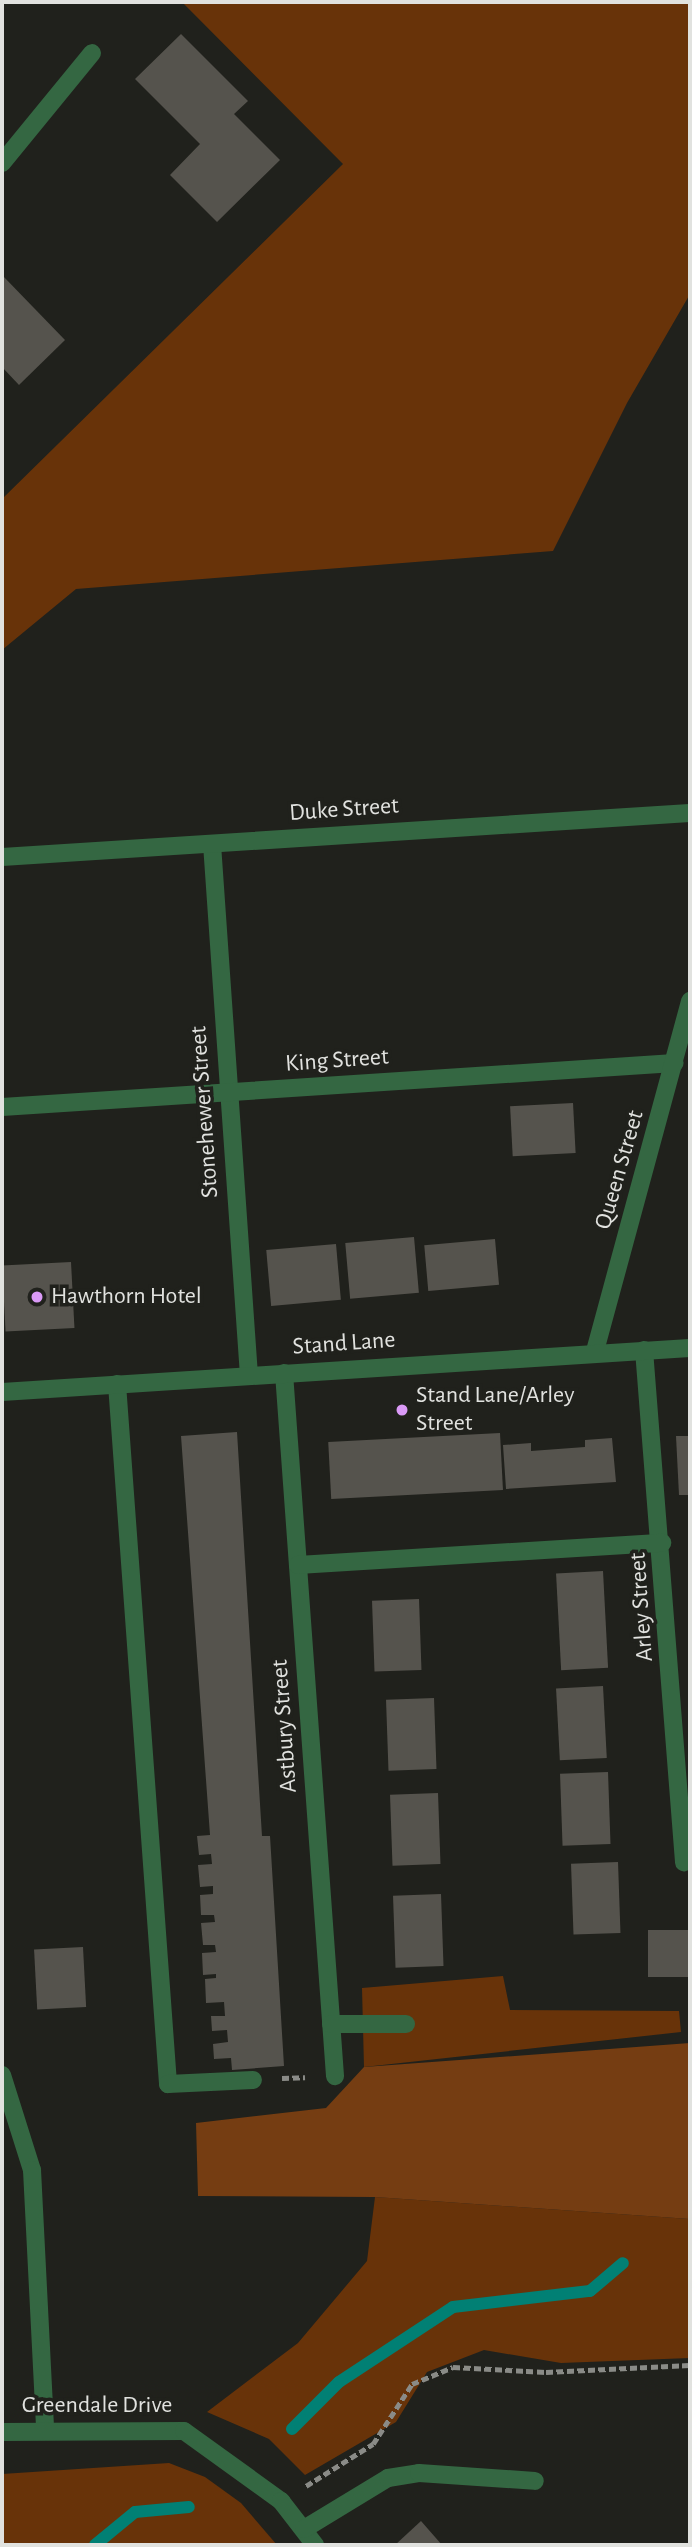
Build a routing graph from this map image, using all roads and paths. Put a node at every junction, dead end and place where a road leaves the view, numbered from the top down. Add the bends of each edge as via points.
1 (92, 53) dead end
2 (2, 163) edge
3 (690, 813) edge
4 (212, 844) junction
5 (2, 857) edge
6 (690, 1001) edge
7 (675, 1063) junction
8 (227, 1092) junction
9 (2, 1107) edge
10 (690, 1348) edge
11 (644, 1350) junction
12 (595, 1351) junction
13 (284, 1373) junction
14 (248, 1376) junction
15 (117, 1384) junction
16 (2, 1392) edge
17 (662, 1543) junction
18 (298, 1565) junction
19 (684, 1862) dead end
20 (331, 2024) junction
21 (406, 2024) dead end
22 (2, 2075) edge
23 (335, 2076) joint
24 (253, 2080) joint
25 (690, 2365) edge
26 (45, 2429) junction
27 (2, 2432) edge
28 (535, 2481) dead end
29 (281, 2501) junction
30 (304, 2529) junction
31 (315, 2545) edge

1 - 2 street
3 - 4 street, Duke Street
4 - 5 street, Duke Street
4 - 8 street, Stonehewer Street
6 - 7 street, Queen Street
7 - 8 street, King Street
7 - 12 street, Queen Street
8 - 9 street, King Street
8 - 14 street, Stonehewer Street
10 - 11 street, Stand Lane
11 - 12 street, Stand Lane
11 - 17 street, Arley Street
12 - 13 street, Stand Lane
13 - 14 street, Stand Lane
13 - 18 street, Astbury Street
14 - 15 street, Stand Lane
15 - 16 street, Stand Lane
15 - 24 street via 168,2084
17 - 18 street
17 - 19 street, Arley Street
18 - 20 street, Astbury Street
20 - 21 street
20 - 23 street, Astbury Street
22 - 26 street via 32,2170
23 - 24 path
25 - 29 path via 546,2372 453,2367 412,2384 373,2444
26 - 27 street, Greendale Drive
26 - 29 street, Greendale Drive via 184,2431
28 - 30 street via 419,2473 388,2478
29 - 30 street, Greendale Drive
30 - 31 street, Greendale Drive

